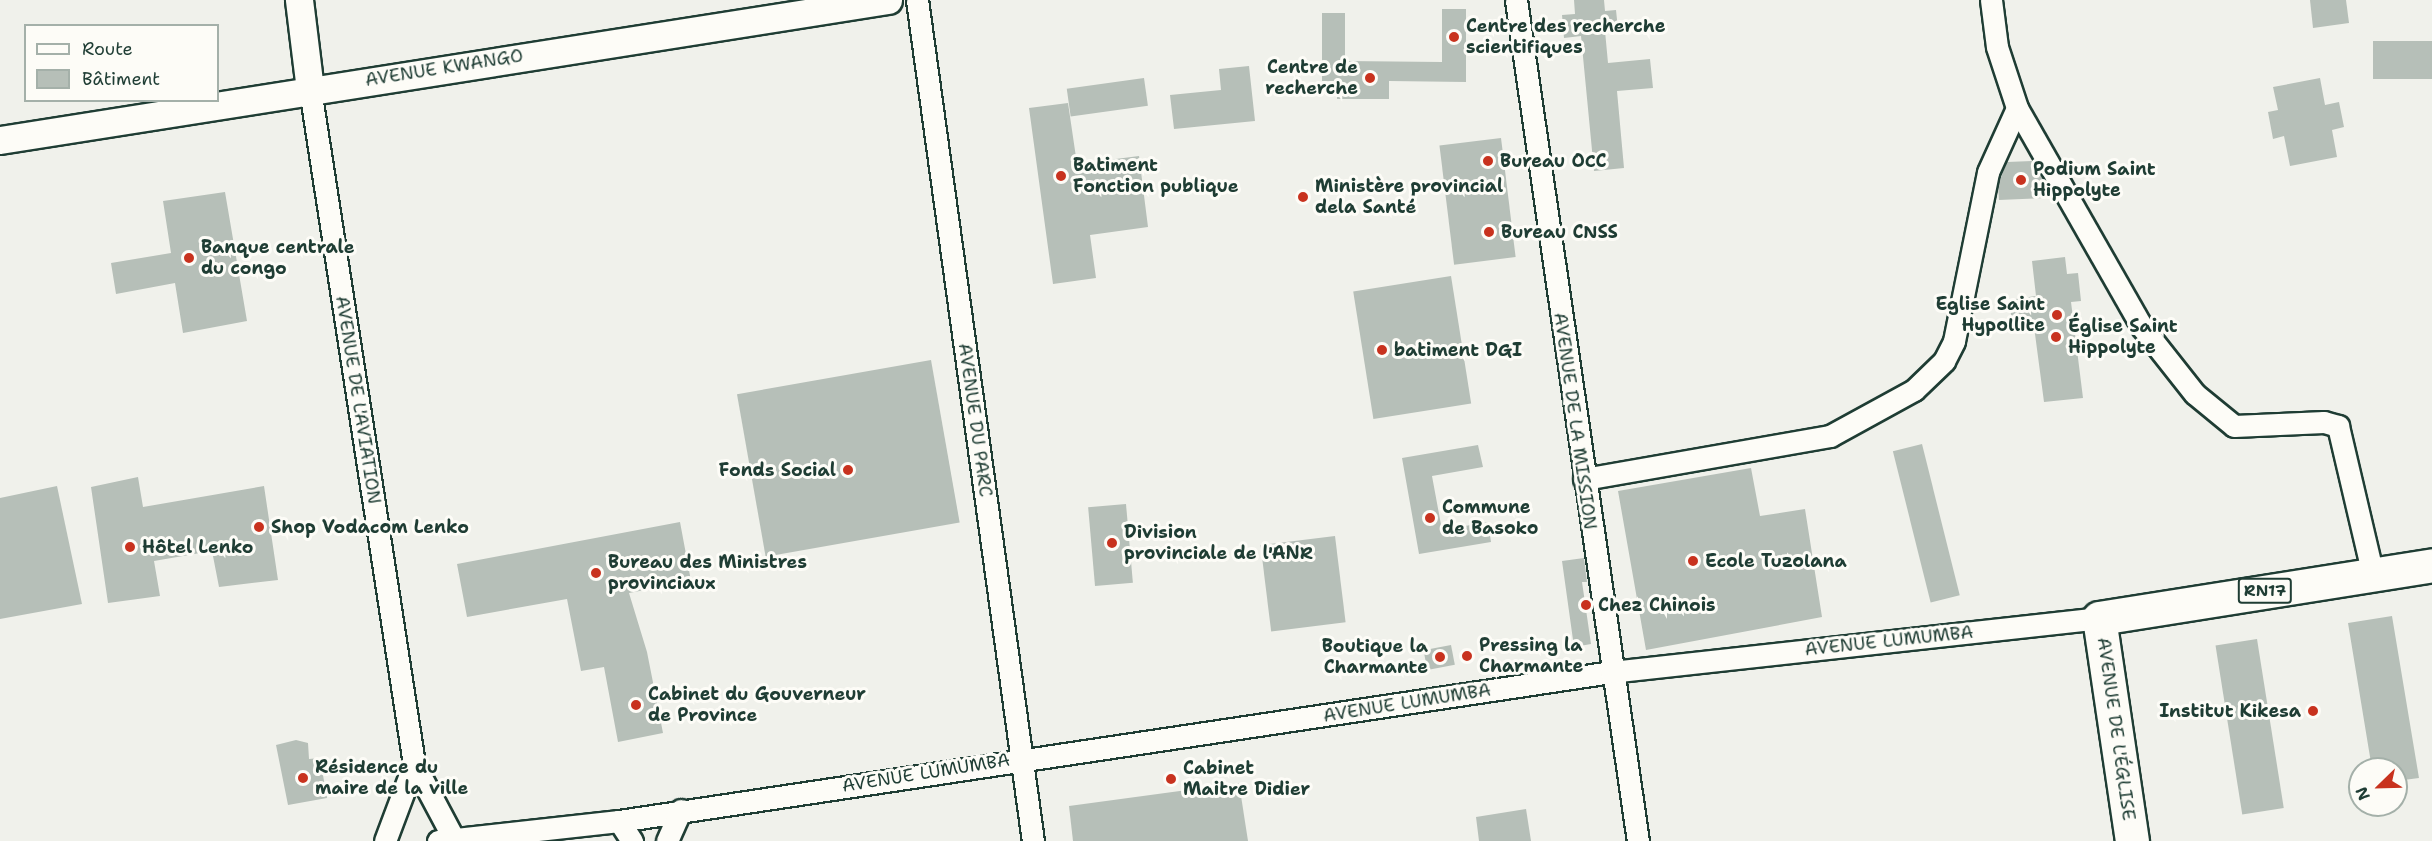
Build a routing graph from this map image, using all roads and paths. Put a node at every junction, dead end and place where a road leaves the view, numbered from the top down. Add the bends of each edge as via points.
1 (298, 0) edge
2 (888, 0) edge
3 (917, 0) edge
4 (1516, 0) edge
5 (1991, 0) edge
6 (310, 89) junction
7 (2018, 108) junction
8 (0, 140) edge
9 (1584, 479) junction
10 (2432, 565) edge
11 (2373, 575) junction
12 (2099, 618) junction
13 (1611, 672) junction
14 (1022, 758) junction
15 (414, 764) junction
16 (681, 810) junction
17 (619, 821) junction
18 (449, 840) edge
19 (385, 841) edge
20 (632, 841) edge
21 (668, 841) edge
22 (1033, 841) edge
23 (1638, 841) edge
24 (2132, 841) edge

1 - 6 street, AVENUE DE L'AVIATION
2 - 6 street, AVENUE KWANGO
3 - 14 street, AVENUE DU PARC
4 - 9 street, AVENUE DE LA MISSION
5 - 7 street via 1997,47
6 - 8 street, AVENUE KWANGO
6 - 15 street, AVENUE DE L'AVIATION
7 - 9 street via 1988,172 1954,341 1944,361 1914,390 1830,436
7 - 11 street via 2119,290 2195,394 2234,426 2324,422 2338,426
9 - 13 street, AVENUE DE LA MISSION
10 - 11 main road, AVENUE LUMUMBA / RN17
11 - 12 main road, AVENUE LUMUMBA / RN17
12 - 13 street, AVENUE LUMUMBA
12 - 24 main road, AVENUE DE L'ÉGLISE
13 - 14 street, AVENUE LUMUMBA
13 - 23 street, AVENUE DE LA MISSION
14 - 16 street, AVENUE LUMUMBA
14 - 22 street, AVENUE DU PARC
15 - 18 street, AVENUE DE L'AVIATION
15 - 19 street, AVENUE DE L'AVIATION
16 - 17 street, AVENUE LUMUMBA
16 - 21 street
17 - 18 street, AVENUE LUMUMBA
17 - 20 street

